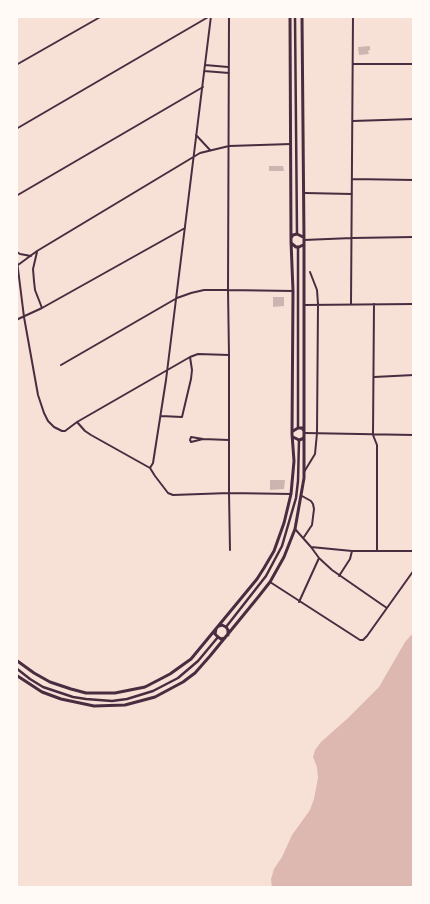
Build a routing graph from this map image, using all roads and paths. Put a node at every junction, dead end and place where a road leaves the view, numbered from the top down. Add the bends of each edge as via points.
1 (102, 16) edge
2 (211, 16) edge
3 (229, 16) edge
4 (290, 16) edge
5 (295, 16) edge
6 (302, 16) edge
7 (353, 16) edge
8 (205, 64) junction
9 (353, 64) junction
10 (414, 64) edge
11 (16, 65) edge
12 (229, 68) junction
13 (204, 71) junction
14 (229, 73) junction
15 (203, 87) junction
16 (414, 119) edge
17 (353, 121) junction
18 (17, 128) edge
19 (196, 135) junction
20 (291, 144) junction
21 (229, 146) junction
22 (210, 150) junction
23 (194, 156) junction
24 (352, 179) junction
25 (414, 180) edge
26 (303, 193) junction
27 (352, 194) junction
28 (16, 196) edge
29 (186, 228) junction
30 (297, 234) junction
31 (414, 237) edge
32 (352, 238) junction
33 (291, 241) junction
34 (304, 241) junction
35 (298, 247) junction
36 (37, 251) junction
37 (16, 252) edge
38 (31, 256) junction
39 (17, 265) edge
40 (310, 272) dead end
41 (21, 288) junction
42 (16, 289) edge
43 (228, 290) junction
44 (293, 291) junction
45 (177, 298) junction
46 (318, 304) junction
47 (351, 304) junction
48 (374, 304) junction
49 (414, 304) edge
50 (304, 305) junction
51 (42, 308) junction
52 (24, 317) junction
53 (16, 320) edge
54 (229, 355) junction
55 (190, 356) junction
56 (61, 365) dead end
57 (167, 370) junction
58 (414, 375) edge
59 (373, 376) junction
60 (160, 416) junction
61 (77, 422) junction
62 (298, 428) junction
63 (293, 431) junction
64 (317, 433) junction
65 (305, 434) junction
66 (372, 435) junction
67 (414, 435) edge
68 (293, 437) junction
69 (203, 439) dead end
70 (230, 440) junction
71 (298, 440) junction
72 (150, 468) junction
73 (304, 472) junction
74 (229, 494) junction
75 (291, 494) junction
76 (302, 496) junction
77 (295, 529) junction
78 (304, 538) junction
79 (311, 547) junction
80 (230, 550) dead end
81 (352, 551) junction
82 (377, 551) junction
83 (414, 551) edge
84 (319, 558) junction
85 (414, 570) edge
86 (339, 576) junction
87 (270, 582) junction
88 (299, 602) junction
89 (387, 608) junction
90 (217, 627) junction
91 (226, 627) junction
92 (227, 636) junction
93 (218, 637) junction
94 (16, 660) edge
95 (16, 668) edge
96 (16, 675) edge

1 - 11 street
2 - 8 street
2 - 18 street
3 - 12 street
4 - 20 highway
5 - 30 street
6 - 26 highway
7 - 9 street
8 - 12 street
8 - 13 street
9 - 10 street
9 - 17 street
12 - 14 street
13 - 14 street
13 - 15 street
14 - 21 street
15 - 19 street
15 - 28 street
16 - 17 street
17 - 24 street
19 - 22 street
19 - 23 street
20 - 21 street
20 - 33 highway
21 - 22 street
21 - 43 street
22 - 23 street
23 - 29 street
23 - 36 street
24 - 25 street
24 - 27 street
26 - 27 street
26 - 34 highway
27 - 32 street
29 - 45 street
29 - 51 street
30 - 33 highway
30 - 34 highway
31 - 32 street
32 - 34 street
32 - 47 street
33 - 35 highway
33 - 44 highway
34 - 35 highway
34 - 50 highway
35 - 62 street
36 - 38 street
36 - 51 street via 34,281
37 - 38 street
37 - 39 street
38 - 39 street
39 - 41 street
40 - 46 street
41 - 42 street
41 - 52 street
43 - 44 street
43 - 45 street via 204,290
43 - 54 street
44 - 63 highway
45 - 56 street
45 - 57 street
46 - 47 street
46 - 50 street
46 - 64 street
47 - 48 street
48 - 49 street
48 - 59 street
50 - 65 highway
51 - 52 street
52 - 53 street
52 - 61 street via 38,395 48,421 62,431
54 - 55 street
54 - 70 street
55 - 57 street
55 - 60 street via 191,379 182,417
57 - 60 street
57 - 61 street
58 - 59 street
59 - 66 street
60 - 72 street
61 - 72 street via 91,435
62 - 63 highway
62 - 65 highway
63 - 68 highway
64 - 65 street
64 - 66 street
64 - 73 street via 315,454
65 - 71 highway via 302,440
65 - 73 highway
66 - 67 street
66 - 82 street via 377,445
68 - 71 highway
68 - 75 highway
69 - 70 street
70 - 74 street
71 - 91 street via 296,498 282,546 266,576
72 - 74 street via 168,493 173,495
73 - 76 highway
74 - 75 street
74 - 80 street
75 - 90 highway via 274,551 257,579
76 - 77 highway
76 - 78 street via 311,501 314,509 312,525
77 - 78 street
77 - 87 highway
78 - 79 street
79 - 81 street
79 - 84 street
81 - 82 street
81 - 86 street
82 - 83 street
84 - 86 street
84 - 88 street
85 - 89 street
86 - 89 street
87 - 88 street
87 - 92 highway
88 - 89 street via 360,640 367,636
90 - 91 highway
90 - 93 highway via 215,634
90 - 94 highway via 191,658 170,674 145,687 115,693 86,693 59,686
91 - 92 highway
92 - 93 highway
92 - 96 highway via 183,682 155,697 125,705 94,706 61,699 42,692
93 - 95 street via 178,678 153,691 127,699 112,701 72,697 30,679

